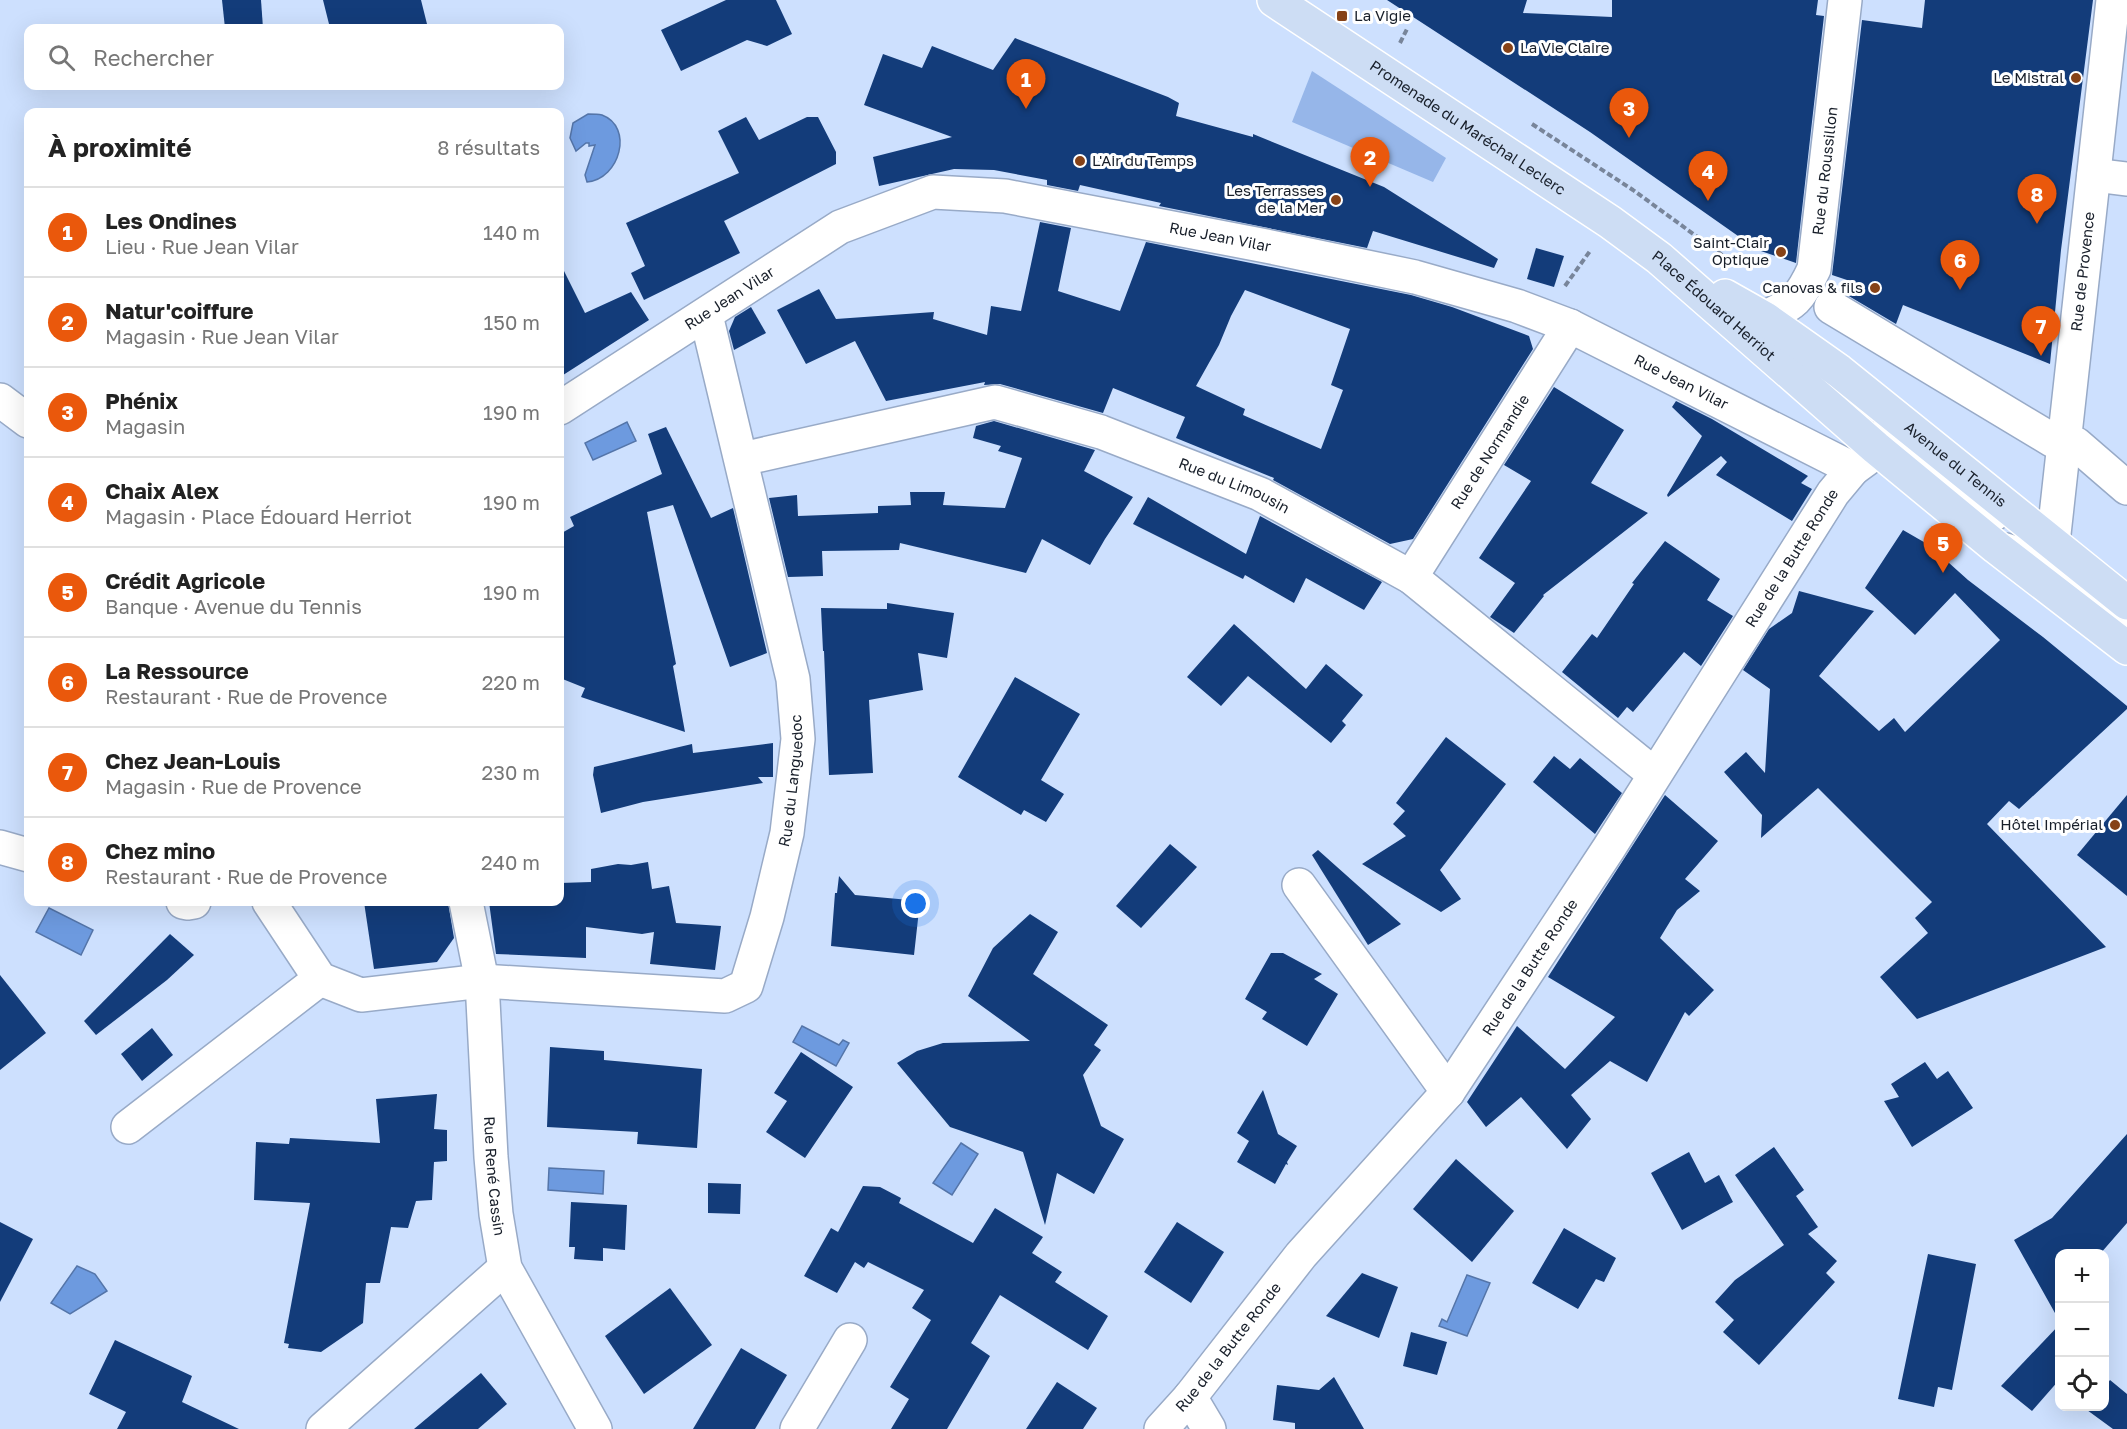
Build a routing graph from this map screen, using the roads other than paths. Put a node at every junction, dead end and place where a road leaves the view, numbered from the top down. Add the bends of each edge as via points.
1 (1274, 0) edge
2 (1845, 0) edge
3 (2113, 0) edge
4 (2094, 175) junction
5 (2126, 179) edge
6 (1659, 258) junction
7 (1831, 307) dead end
8 (706, 315) junction
9 (1764, 318) junction
10 (1570, 326) junction
11 (1869, 396) junction
12 (0, 400) edge
13 (564, 405) edge
14 (24, 418) edge
15 (1871, 451) junction
16 (742, 459) junction
17 (2127, 488) edge
18 (2048, 538) junction
19 (1996, 546) junction
20 (1411, 577) junction
21 (2127, 603) edge
22 (2127, 626) edge
23 (2127, 648) edge
24 (1654, 774) junction
25 (0, 847) edge
26 (24, 854) edge
27 (1299, 885) dead end
28 (272, 906) edge
29 (467, 906) edge
30 (320, 979) junction
31 (482, 981) junction
32 (1448, 1092) junction
33 (128, 1127) dead end
34 (505, 1268) junction
35 (850, 1340) dead end
36 (1190, 1397) junction
37 (323, 1429) edge
38 (595, 1429) edge
39 (797, 1429) edge
40 (1161, 1429) edge
41 (1209, 1429) edge

1 - 6 main road, Promenade du Maréchal Leclerc
2 - 9 street, Rue du Roussillon via 1814,269 1804,291 1791,305
3 - 4 street, Rue de Provence
4 - 5 street
4 - 18 street, Rue de Provence
6 - 9 main road, Place Édouard Herriot
6 - 15 main road, Place Édouard Herriot
7 - 17 street via 1862,337 2064,442
8 - 10 street, Rue Jean Vilar via 840,227 933,192 1005,196 1415,277 1517,306
8 - 13 street, Rue Jean Vilar
8 - 16 street, Rue du Languedoc
9 - 11 main road, Place Édouard Herriot
10 - 15 street, Rue Jean Vilar
10 - 20 street, Rue de Normandie
11 - 15 street
11 - 18 main road, Avenue du Tennis
12 - 14 street
15 - 18 street, Avenue du Tennis
15 - 19 main road
15 - 24 street, Rue de la Butte Ronde via 1833,493
16 - 20 street, Rue du Limousin via 995,402 1101,432 1260,494
16 - 31 street, Rue du Languedoc via 793,679 798,739 787,833 746,986 725,996
18 - 21 main road, Avenue du Tennis
19 - 22 street via 2055,567
19 - 23 main road
20 - 24 street, Rue du Limousin
24 - 32 street, Rue de la Butte Ronde
25 - 26 street
27 - 32 street
28 - 30 street
29 - 31 street, Rue René Cassin
30 - 31 street, Rue du Languedoc via 361,995
30 - 33 street
31 - 34 street, Rue René Cassin via 491,1157
32 - 36 street, Rue de la Butte Ronde via 1301,1255
34 - 37 street
34 - 38 street, Rue René Cassin
35 - 39 street
36 - 40 street, Rue de la Butte Ronde
36 - 41 street

